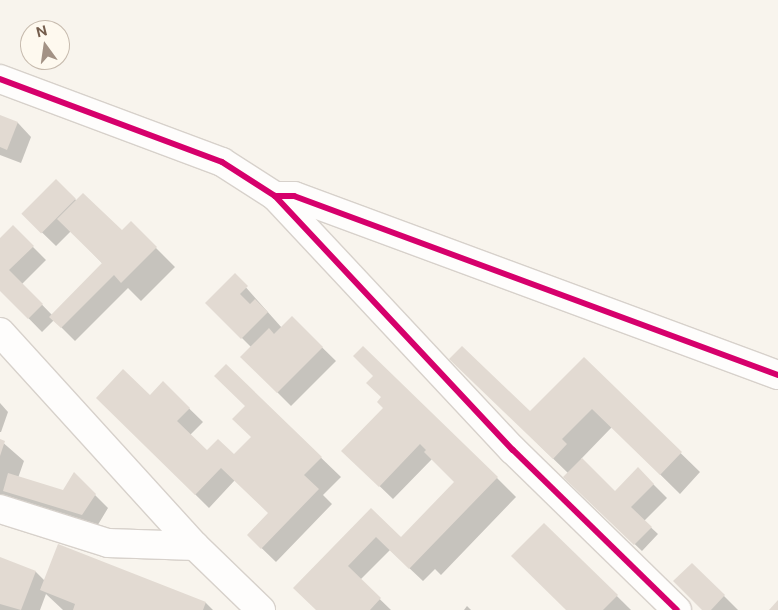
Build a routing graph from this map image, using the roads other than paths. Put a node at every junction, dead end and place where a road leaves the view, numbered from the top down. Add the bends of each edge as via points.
1 (0, 79) edge
2 (274, 196) junction
3 (0, 332) edge
4 (778, 375) edge
5 (0, 509) edge
6 (196, 546) junction
7 (261, 610) edge
8 (677, 610) edge

1 - 2 street via 222,162
2 - 4 street via 294,196
2 - 8 street via 513,450
3 - 6 street
5 - 6 street via 108,543
6 - 7 street

